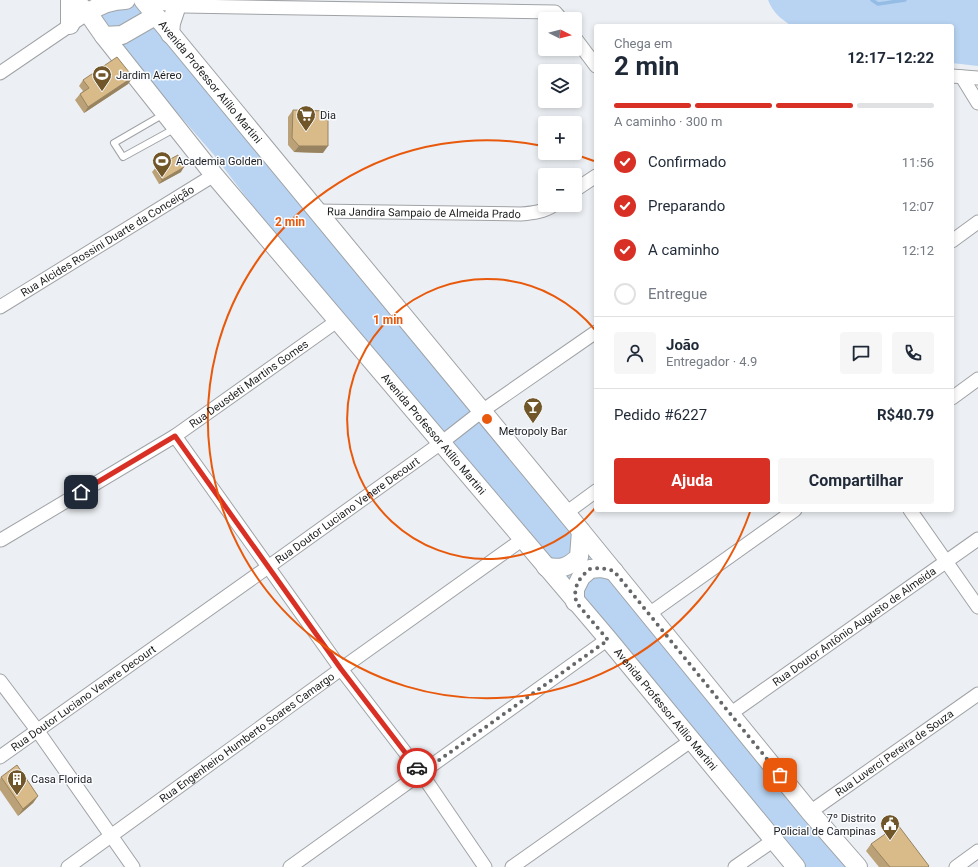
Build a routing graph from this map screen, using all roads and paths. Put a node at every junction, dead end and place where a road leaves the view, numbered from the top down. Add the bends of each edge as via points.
1 (70, 0) edge
2 (74, 0) edge
3 (126, 0) edge
4 (140, 0) edge
5 (179, 7) junction
6 (556, 12) edge
7 (88, 13) junction
8 (155, 16) junction
9 (70, 25) junction
10 (170, 34) junction
11 (104, 36) junction
12 (582, 47) edge
13 (594, 62) edge
14 (0, 73) edge
15 (956, 77) edge
16 (978, 78) edge
17 (978, 103) edge
18 (165, 113) junction
19 (176, 128) junction
20 (214, 175) junction
21 (594, 177) edge
22 (582, 185) edge
23 (316, 211) junction
24 (539, 212) edge
25 (978, 222) edge
26 (954, 240) edge
27 (0, 307) edge
28 (330, 326) dead end
29 (594, 333) edge
30 (978, 379) edge
31 (954, 397) edge
32 (482, 411) junction
33 (175, 436) junction
34 (440, 443) junction
35 (594, 492) edge
36 (792, 512) edge
37 (911, 512) edge
38 (566, 513) junction
39 (581, 531) junction
40 (523, 539) junction
41 (978, 539) edge
42 (1, 540) dead end
43 (946, 561) junction
44 (268, 567) junction
45 (546, 567) junction
46 (614, 571) junction
47 (576, 602) junction
48 (978, 607) edge
49 (649, 614) junction
50 (608, 640) junction
51 (341, 669) junction
52 (0, 681) edge
53 (978, 694) edge
54 (730, 714) junction
55 (37, 730) junction
56 (692, 740) junction
57 (0, 757) edge
58 (421, 773) junction
59 (810, 812) junction
60 (110, 836) junction
61 (774, 840) junction
62 (978, 851) edge
63 (68, 867) edge
64 (133, 867) edge
65 (290, 867) edge
66 (485, 867) edge
67 (512, 867) edge
68 (736, 867) edge
69 (796, 867) edge
70 (858, 867) edge
71 (956, 867) edge

1 - 9 main road
2 - 7 main road, Avenida Professor Atílio Martini
3 - 7 main road via 96,7
4 - 5 street
4 - 8 main road, Avenida Professor Atílio Martini
5 - 6 street
5 - 8 street
5 - 10 main road via 171,23
7 - 9 street
7 - 11 main road, Avenida Professor Atílio Martini
8 - 10 main road, Avenida Professor Atílio Martini
8 - 11 main road via 122,35
9 - 14 street
10 - 23 main road, Avenida Professor Atílio Martini
11 - 18 main road, Avenida Professor Atílio Martini
12 - 13 street
15 - 16 street
15 - 17 street
18 - 19 main road, Avenida Professor Atílio Martini
18 - 19 lane via 114,143 123,157
19 - 20 main road, Avenida Professor Atílio Martini
20 - 27 street, Rua Alcides Rossini Duarte da Conceição
20 - 34 main road, Avenida Professor Atílio Martini
21 - 22 street
23 - 24 street, Rua Jandira Sampaio de Almeida Prado via 521,214
23 - 32 main road, Avenida Professor Atílio Martini
25 - 26 street
28 - 33 street, Rua Deusdeti Martins Gomes
29 - 32 street, Rua Doutor Luciano Venere Decourt
30 - 31 street
32 - 34 street, Rua Doutor Luciano Venere Decourt
32 - 38 main road, Avenida Professor Atílio Martini
33 - 42 street, Rua Deusdeti Martins Gomes
33 - 44 street
34 - 40 main road, Avenida Professor Atílio Martini
34 - 44 street, Rua Doutor Luciano Venere Decourt
35 - 38 street
36 - 49 street
37 - 43 street
38 - 39 main road, Avenida Professor Atílio Martini
39 - 45 main road via 580,557 571,564 559,568
39 - 46 main road, Avenida Professor Atílio Martini
40 - 45 main road, Avenida Professor Atílio Martini
40 - 51 street, Rua Engenheiro Humberto Soares Camargo
41 - 43 street, Rua Doutor Antônio Augusto de Almeida
43 - 48 street
43 - 54 street, Rua Doutor Antônio Augusto de Almeida
44 - 51 street
44 - 55 street, Rua Doutor Luciano Venere Decourt
45 - 47 main road, Avenida Professor Atílio Martini
46 - 47 main road via 590,569 581,577 575,589
46 - 49 main road, Avenida Professor Atílio Martini
47 - 50 main road, Avenida Professor Atílio Martini
49 - 54 main road, Avenida Professor Atílio Martini
50 - 56 main road, Avenida Professor Atílio Martini
50 - 58 street
51 - 58 street
51 - 60 street, Rua Engenheiro Humberto Soares Camargo
52 - 55 street
53 - 59 street, Rua Luverci Pereira de Souza
54 - 59 main road, Avenida Professor Atílio Martini
55 - 57 street, Rua Doutor Luciano Venere Decourt
55 - 60 street
56 - 61 main road, Avenida Professor Atílio Martini
56 - 67 street
58 - 65 street
58 - 66 street
59 - 70 main road, Avenida Professor Atílio Martini
60 - 63 street, Rua Engenheiro Humberto Soares Camargo
60 - 64 street
61 - 68 street
61 - 69 main road, Avenida Professor Atílio Martini
62 - 71 street

